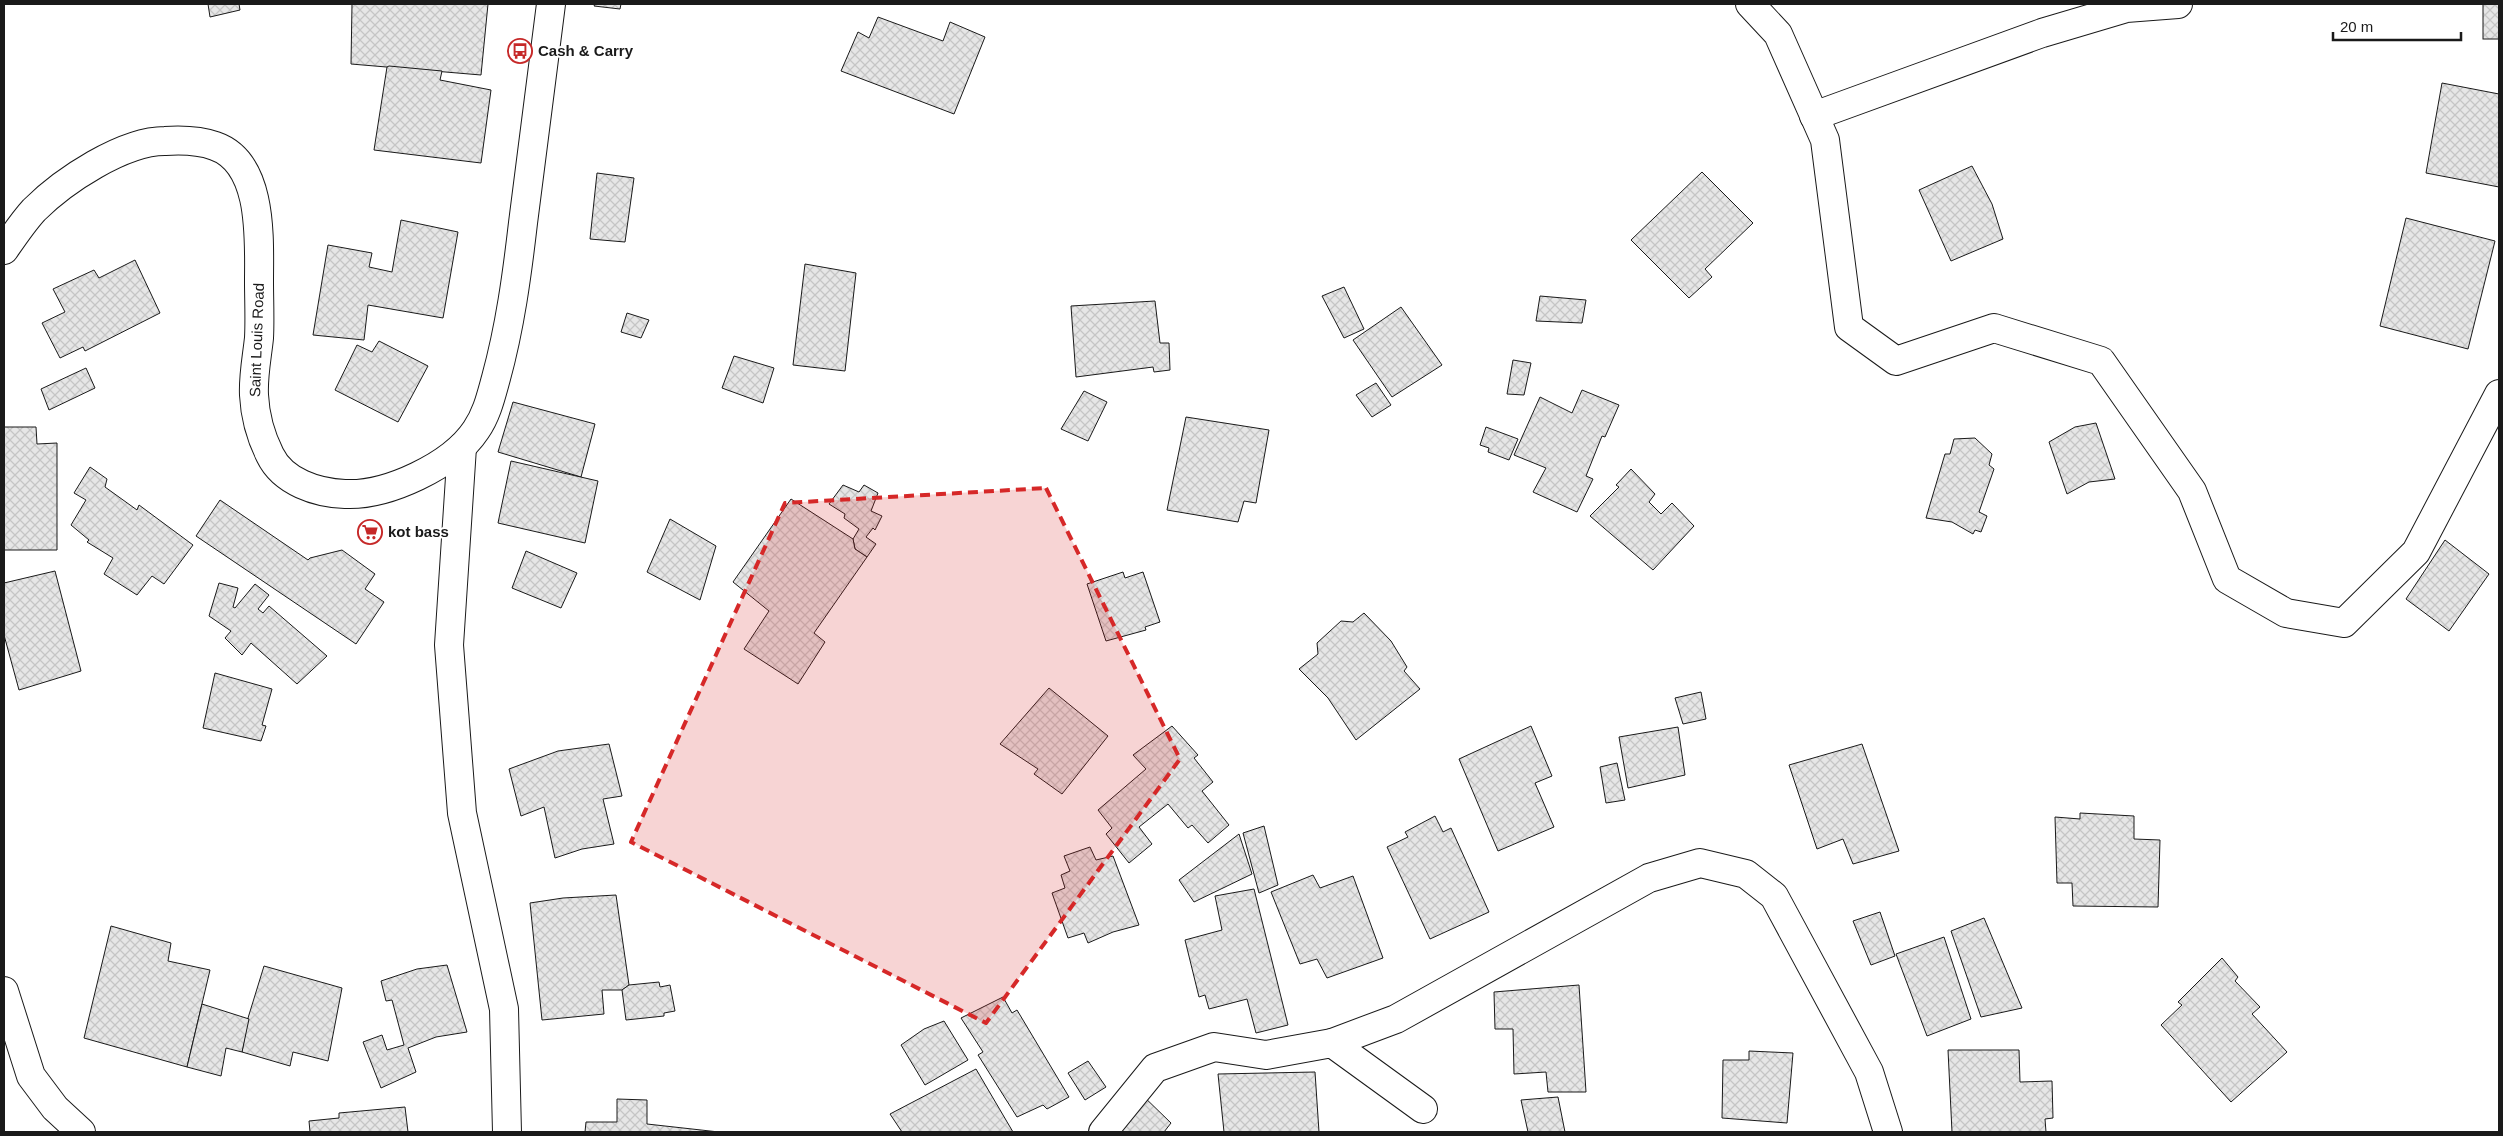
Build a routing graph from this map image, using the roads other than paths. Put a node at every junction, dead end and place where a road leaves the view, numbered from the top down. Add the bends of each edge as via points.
1 (551, 4) edge
2 (1750, 4) edge
3 (2178, 4) edge
4 (1814, 116) junction
5 (4, 250) edge
6 (2499, 394) edge
7 (462, 447) junction
8 (4, 991) edge
9 (1332, 1043) junction
10 (1423, 1109) dead end
11 (82, 1132) edge
12 (507, 1132) edge
13 (1103, 1132) edge
14 (1888, 1132) edge

1 - 7 street, Saint Louis Road via 512,309 487,410
2 - 4 street via 1778,34
3 - 4 street via 2126,8 2042,33
4 - 6 street via 1825,140 1849,327 1896,361 1994,328 2101,362 2192,490 2227,579 2286,612 2344,622 2416,552
5 - 7 street, Saint Louis Road via 33,211 48,198 80,173 118,153 157,141 176,140 216,146 234,159 255,197 259,225 259,335 254,392 258,426 272,459 290,477 308,488 357,495 396,487
7 - 12 street via 449,645 462,813 504,1009
8 - 11 street via 31,1076 55,1108
9 - 10 street
9 - 13 street via 1266,1054 1214,1047 1155,1068
9 - 14 street via 1396,1019 1649,878 1700,864 1746,874 1774,896 1869,1072

